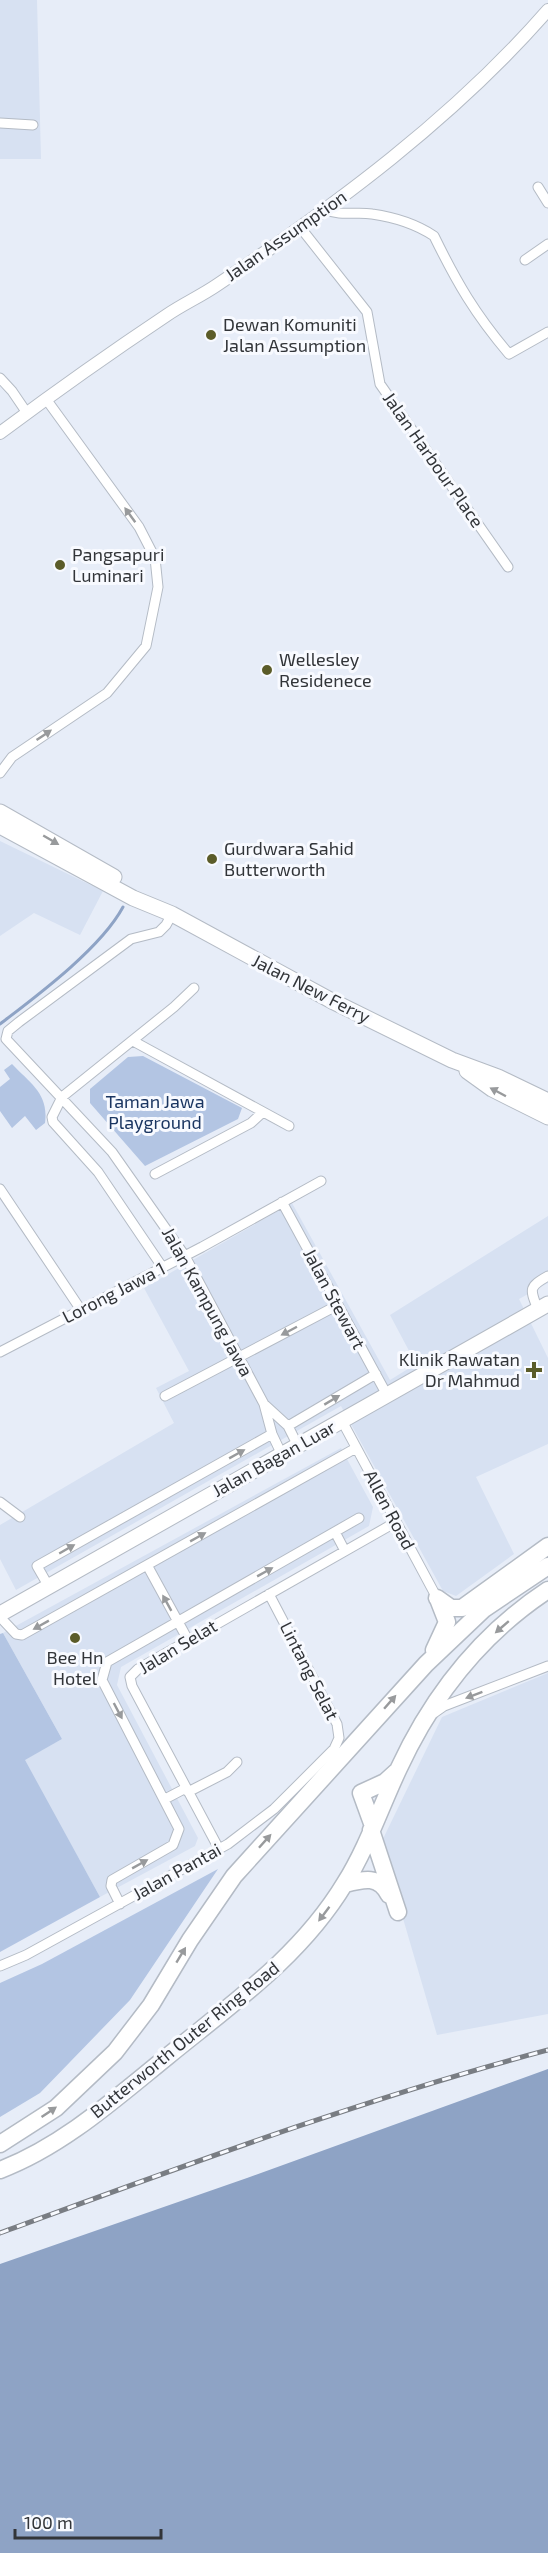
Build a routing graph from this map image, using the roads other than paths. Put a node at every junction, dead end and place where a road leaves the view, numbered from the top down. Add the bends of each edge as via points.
1 (548, 10) edge
2 (0, 123) edge
3 (33, 125) dead end
4 (538, 187) dead end
5 (548, 203) edge
6 (325, 209) junction
7 (300, 227) junction
8 (548, 244) edge
9 (525, 260) dead end
10 (548, 332) edge
11 (0, 378) edge
12 (46, 399) junction
13 (27, 413) junction
14 (0, 433) edge
15 (508, 567) dead end
16 (0, 773) edge
17 (0, 812) edge
18 (0, 826) edge
19 (172, 914) junction
20 (194, 988) dead end
21 (133, 1041) junction
22 (452, 1060) junction
23 (62, 1097) junction
24 (548, 1101) edge
25 (263, 1112) junction
26 (548, 1117) edge
27 (289, 1126) dead end
28 (155, 1174) dead end
29 (321, 1181) dead end
30 (0, 1189) edge
31 (282, 1202) junction
32 (185, 1256) junction
33 (163, 1268) junction
34 (548, 1276) edge
35 (338, 1305) junction
36 (543, 1307) edge
37 (81, 1310) junction
38 (0, 1352) edge
39 (239, 1358) junction
40 (375, 1374) junction
41 (387, 1395) junction
42 (165, 1396) dead end
43 (264, 1404) junction
44 (342, 1421) junction
45 (288, 1426) junction
46 (272, 1434) junction
47 (298, 1446) junction
48 (356, 1448) junction
49 (282, 1455) junction
50 (0, 1502) edge
51 (20, 1517) dead end
52 (359, 1518) dead end
53 (396, 1522) junction
54 (335, 1532) junction
55 (548, 1546) edge
56 (345, 1551) junction
57 (548, 1555) edge
58 (147, 1565) junction
59 (548, 1566) edge
60 (49, 1587) junction
61 (548, 1590) edge
62 (269, 1594) junction
63 (437, 1598) junction
64 (484, 1609) junction
65 (0, 1616) edge
66 (177, 1621) junction
67 (188, 1640) junction
68 (426, 1664) junction
69 (548, 1666) edge
70 (422, 1721) junction
71 (334, 1749) joint
72 (237, 1762) dead end
73 (399, 1768) junction
74 (187, 1790) junction
75 (165, 1799) junction
76 (372, 1828) junction
77 (219, 1850) junction
78 (345, 1884) junction
79 (120, 1904) junction
80 (0, 1966) edge
81 (0, 2144) edge
82 (0, 2170) edge

1 - 6 street, Jalan Assumption via 459,99
2 - 3 street
4 - 5 street
6 - 7 street, Jalan Assumption
6 - 10 street via 333,213 386,216 434,236 459,287 509,354
7 - 12 street, Jalan Assumption
7 - 15 street, Jalan Harbour Place via 367,312 380,384
8 - 9 street
11 - 13 street
12 - 13 street, Jalan Assumption
16 -> 12 street via 12,757 107,693 146,646 158,587 155,558 139,527
13 - 14 street, Jalan Assumption
17 -> 19 main road, Jalan New Ferry
18 - 19 main road, Jalan New Ferry via 133,898
19 - 22 main road, Jalan New Ferry via 291,980
19 - 23 street, Jalan Kampung Jawa via 159,932 131,939 8,1031 6,1039
20 - 21 street
21 - 23 street
21 - 25 street
22 - 24 main road, Jalan New Ferry
26 -> 22 main road, Jalan New Ferry via 492,1089
23 - 32 street, Jalan Kampung Jawa via 112,1152
23 - 33 street via 53,1122 98,1172
25 - 27 street
25 - 28 street via 251,1123
29 - 31 street, Lorong Jawa 1
30 - 37 street
31 - 32 street, Lorong Jawa 1
31 - 35 street, Jalan Stewart
32 - 33 street, Lorong Jawa 1
32 - 39 street, Jalan Kampung Jawa
33 - 37 street, Lorong Jawa 1
34 - 36 street via 532,1289
35 -> 39 street
35 - 40 street, Jalan Stewart
36 - 41 main road, Jalan Bagan Luar
37 - 38 street, Lorong Jawa 1
39 - 42 street
39 - 43 street, Jalan Kampung Jawa
40 - 41 street, Jalan Stewart
45 -> 40 street
41 - 44 main road, Jalan Bagan Luar
43 - 45 street, Jalan Kampung Jawa
43 - 46 street, Jalan Kampung Jawa
44 - 47 main road, Jalan Bagan Luar
44 - 48 street, Allen Road
45 - 47 street, Jalan Kampung Jawa
46 - 49 street, Jalan Kampung Jawa
60 -> 46 street via 37,1566
47 - 49 main road, Jalan Bagan Luar
48 - 53 street, Allen Road
58 -> 48 street
49 - 60 main road, Jalan Bagan Luar
50 - 51 street
52 - 54 street
53 - 56 street, Jalan Selat
53 - 63 street, Allen Road
54 - 56 street
66 -> 54 street
55 - 63 highway via 462,1608 451,1608
56 - 62 street, Jalan Selat
57 - 64 highway
58 -> 65 street via 22,1635 16,1634
66 -> 58 street
59 - 64 highway, Butterworth Outer Ring Road
60 - 65 main road, Jalan Bagan Luar
61 -> 70 highway, Butterworth Outer Ring Road via 486,1641 450,1681
62 - 67 street, Jalan Selat
62 - 71 street, Lintang Selat via 337,1724 339,1738
63 - 68 highway via 446,1617 446,1628
64 - 68 highway, Butterworth Outer Ring Road
66 - 67 street
66 -> 75 street via 110,1659 101,1677
67 - 74 street, Jalan Selat via 130,1677
81 -> 68 highway, Butterworth Outer Ring Road via 56,2108 115,2052 151,2005 234,1876
69 -> 70 street via 444,1706
70 - 73 highway, Butterworth Outer Ring Road
71 - 77 street, Jalan Pantai via 274,1809
72 - 74 street via 227,1772
73 - 76 highway, Butterworth Outer Ring Road
73 - 76 highway via 385,1782 361,1793
74 - 75 street
74 - 77 street, Jalan Selat
79 -> 75 street via 112,1880 175,1843 179,1826
76 - 78 highway, Butterworth Outer Ring Road
76 - 78 highway via 398,1912 385,1887 376,1880
77 - 79 street, Jalan Pantai
78 -> 82 highway, Butterworth Outer Ring Road via 307,1936 254,1988 77,2127
79 - 80 street, Jalan Pantai

